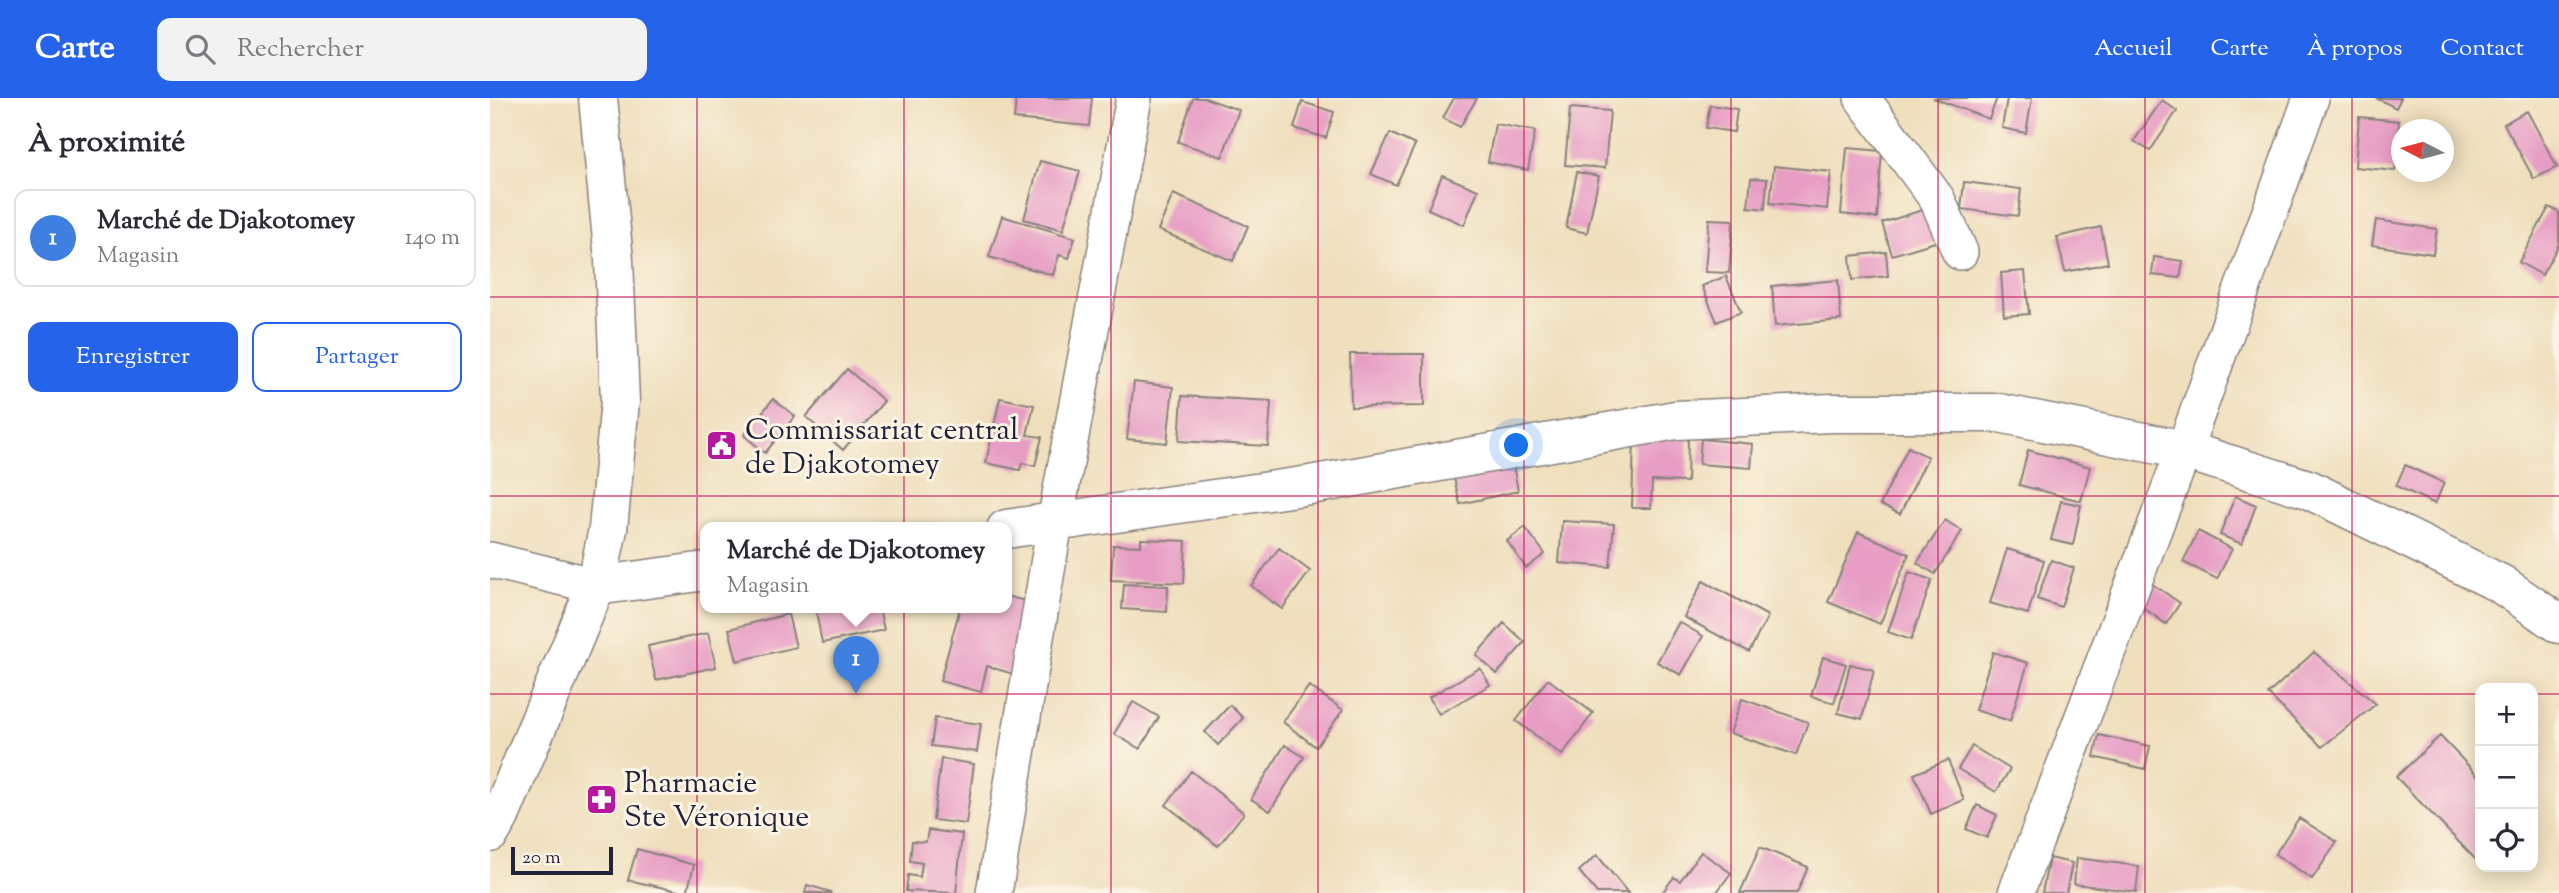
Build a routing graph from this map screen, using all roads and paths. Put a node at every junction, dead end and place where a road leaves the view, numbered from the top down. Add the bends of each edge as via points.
1 (598, 98) edge
2 (1134, 98) edge
3 (1862, 98) edge
4 (2311, 98) edge
5 (1960, 252) dead end
6 (2184, 450) junction
7 (1055, 522) junction
8 (1012, 528) edge
9 (490, 560) edge
10 (700, 572) edge
11 (596, 586) junction
12 (2559, 624) edge
13 (490, 833) edge
14 (994, 893) edge
15 (2016, 893) edge

1 - 11 street via 614,260 620,401 608,528
2 - 7 street
3 - 5 street via 1937,199
4 - 6 street
6 - 7 street via 1999,413 1832,413 1676,420 1310,485
6 - 12 street via 2308,489 2501,584
6 - 15 street
7 - 8 street
7 - 14 street
9 - 11 street
10 - 11 street
11 - 13 street

